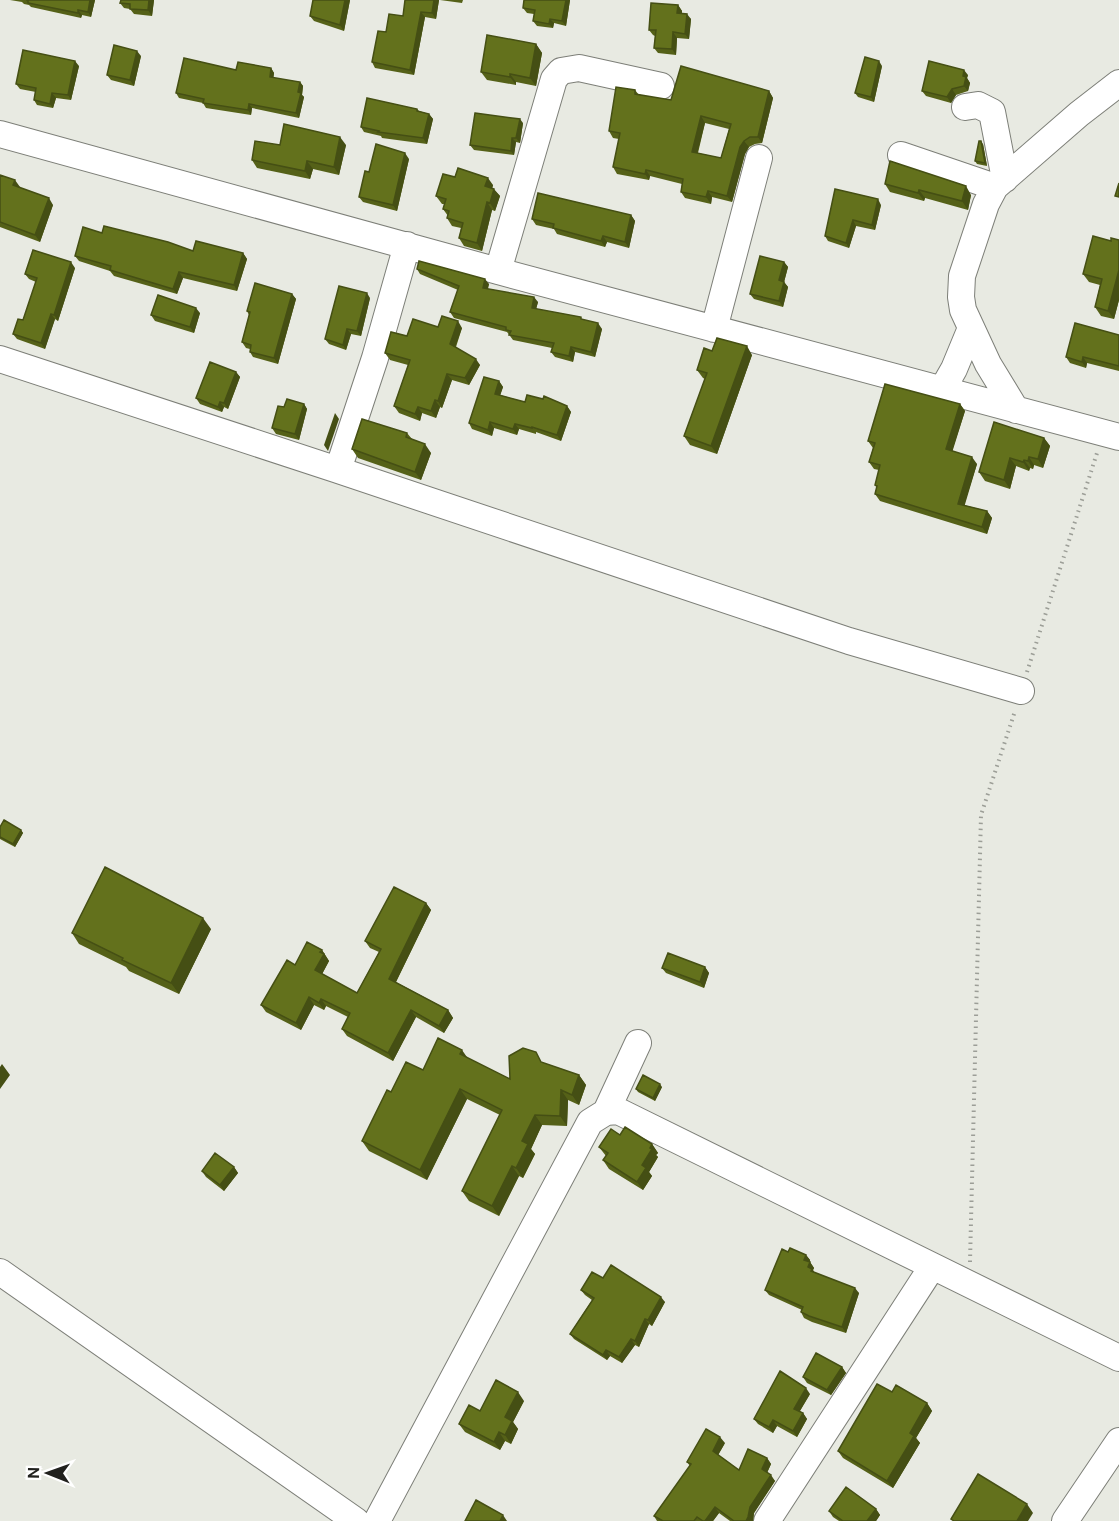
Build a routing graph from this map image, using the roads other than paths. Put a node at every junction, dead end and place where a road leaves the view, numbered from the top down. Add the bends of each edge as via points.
1 (1119, 83) edge
2 (661, 86) dead end
3 (965, 107) dead end
4 (0, 134) edge
5 (901, 155) dead end
6 (759, 158) dead end
7 (1000, 183) junction
8 (407, 245) junction
9 (498, 271) junction
10 (971, 328) junction
11 (714, 329) junction
12 (0, 359) edge
13 (942, 390) junction
14 (1016, 410) junction
15 (1111, 435) edge
16 (338, 470) junction
17 (1021, 691) road end
18 (638, 1043) dead end
19 (606, 1112) junction
20 (932, 1267) junction
21 (0, 1272) edge
22 (1119, 1358) edge
23 (1119, 1441) edge
24 (356, 1521) edge
25 (377, 1521) edge
26 (767, 1521) edge
27 (1065, 1521) edge

1 - 7 street
2 - 9 street via 579,68 561,71 554,79
3 - 7 street via 978,105 992,112
4 - 8 street
5 - 7 street
6 - 11 street
7 - 10 street via 986,204 962,276 963,310
8 - 9 street
8 - 16 street
9 - 11 street
10 - 13 street
10 - 14 street
11 - 13 street
12 - 16 street
13 - 14 street
14 - 15 street
16 - 17 street via 849,641
18 - 19 street
19 - 20 street via 618,1112
19 - 25 street via 590,1122
20 - 22 street
20 - 26 street
21 - 24 street
23 - 27 street

